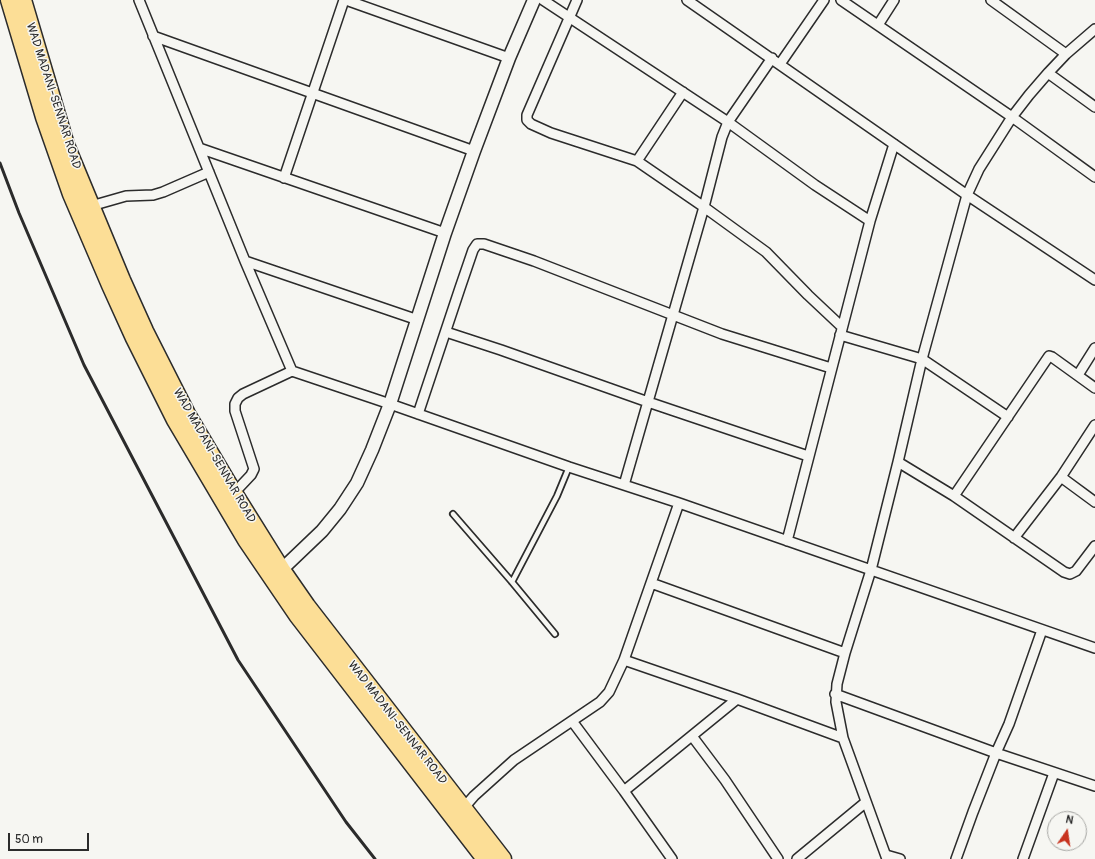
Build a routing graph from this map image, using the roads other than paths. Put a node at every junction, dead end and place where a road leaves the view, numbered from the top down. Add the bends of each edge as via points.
1 (9, 0) edge
2 (23, 0) edge
3 (139, 0) edge
4 (345, 0) edge
5 (534, 0) edge
6 (543, 0) edge
7 (577, 0) edge
8 (687, 0) edge
9 (824, 0) edge
10 (841, 0) edge
11 (894, 0) edge
12 (996, 1) edge
13 (570, 17) junction
14 (878, 25) junction
15 (1095, 29) edge
16 (153, 36) junction
17 (1066, 54) junction
18 (509, 58) junction
19 (772, 58) junction
20 (780, 64) junction
21 (1048, 73) junction
22 (683, 92) junction
23 (312, 93) junction
24 (1095, 107) edge
25 (1012, 117) junction
26 (728, 122) junction
27 (894, 144) junction
28 (199, 148) junction
29 (474, 151) junction
30 (637, 161) junction
31 (209, 172) junction
32 (1095, 177) edge
33 (284, 178) junction
34 (968, 195) junction
35 (91, 206) junction
36 (704, 207) junction
37 (870, 221) junction
38 (445, 234) junction
39 (245, 261) junction
40 (1095, 280) edge
41 (672, 315) junction
42 (418, 320) junction
43 (841, 331) junction
44 (446, 332) junction
45 (1095, 348) edge
46 (922, 359) junction
47 (831, 368) junction
48 (292, 371) junction
49 (1078, 375) junction
50 (1095, 388) edge
51 (648, 402) junction
52 (390, 404) junction
53 (418, 414) junction
54 (1008, 417) junction
55 (1095, 425) edge
56 (808, 456) junction
57 (898, 462) junction
58 (569, 467) junction
59 (1061, 477) junction
60 (624, 484) junction
61 (234, 493) junction
62 (954, 496) junction
63 (1095, 502) edge
64 (679, 503) junction
65 (453, 514) dead end
66 (1014, 538) junction
67 (787, 541) junction
68 (1095, 546) edge
69 (871, 570) junction
70 (277, 574) junction
71 (512, 582) junction
72 (651, 583) junction
73 (1042, 630) junction
74 (555, 634) dead end
75 (1095, 648) edge
76 (845, 653) junction
77 (624, 660) junction
78 (835, 694) junction
79 (737, 699) junction
80 (572, 721) junction
81 (692, 736) junction
82 (843, 738) junction
83 (996, 753) junction
84 (1054, 772) junction
85 (1095, 786) edge
86 (624, 791) junction
87 (866, 802) junction
88 (459, 814) junction
89 (886, 857) edge
90 (485, 859) edge
91 (503, 859) edge
92 (672, 859) edge
93 (778, 859) edge
94 (797, 859) edge
95 (900, 859) edge
96 (956, 859) edge
97 (1023, 859) edge

1 - 70 highway, WAD MADANI-SENNAR ROAD via 54,149 110,285 176,420 238,527
2 - 35 highway, WAD MADANI-SENNAR ROAD via 66,145
3 - 16 street
4 - 18 street
4 - 23 street
5 - 18 street
6 - 13 street
7 - 13 street
8 - 19 street
9 - 20 street
10 - 14 street
11 - 14 street
12 - 17 street
13 - 22 street
13 - 30 street via 527,120 551,133
14 - 25 street
15 - 17 street
16 - 23 street
16 - 28 street
17 - 21 street
18 - 29 street
19 - 20 street
19 - 26 street
20 - 27 street
21 - 24 street
21 - 25 street
22 - 26 street
22 - 30 street
23 - 29 street
23 - 33 street
25 - 32 street
25 - 34 street via 979,169
26 - 36 street
26 - 37 street
27 - 34 street
27 - 37 street
28 - 31 street
28 - 33 street
29 - 38 street
30 - 36 street
31 - 35 street via 163,192 126,196
31 - 39 street
33 - 38 street
34 - 40 street
34 - 46 street
35 - 61 highway, WAD MADANI-SENNAR ROAD via 165,372
36 - 41 street
36 - 43 street via 766,252
37 - 43 street
38 - 42 street
39 - 42 street
39 - 48 street
41 - 44 street via 534,261 484,244 477,244
41 - 47 street via 722,334
41 - 51 street
42 - 52 street
43 - 46 street
43 - 47 street
44 - 51 street
44 - 53 street
45 - 49 street
46 - 54 street
46 - 57 street
47 - 56 street
48 - 52 street
48 - 61 street via 243,394 235,404 254,470
49 - 50 street
49 - 54 street via 1049,356
51 - 56 street
51 - 60 street
52 - 53 street
52 - 70 street via 357,483 322,531
53 - 58 street
54 - 62 street
55 - 59 street
56 - 67 street
57 - 62 street
57 - 69 street
58 - 60 street
58 - 71 lane
59 - 63 street
59 - 66 street
60 - 64 street
61 - 70 highway, WAD MADANI-SENNAR ROAD
62 - 66 street
64 - 67 street
64 - 72 street
65 - 71 lane
66 - 68 street via 1070,574 1076,571
67 - 69 street
69 - 73 street
69 - 76 street
70 - 88 highway, WAD MADANI-SENNAR ROAD via 335,644
71 - 74 lane
72 - 76 street
72 - 77 street
73 - 75 street
73 - 83 street via 1009,724
76 - 78 street
77 - 79 street
77 - 80 street via 609,692 600,702
78 - 82 street
78 - 83 street
79 - 81 street
79 - 82 street
80 - 86 street
80 - 88 street via 514,760 474,796
81 - 86 street
81 - 93 street
82 - 87 street
83 - 84 street
83 - 96 street
84 - 85 street
84 - 97 street
86 - 92 street
87 - 89 street
87 - 94 street
88 - 90 highway, WAD MADANI-SENNAR ROAD
88 - 91 highway, WAD MADANI-SENNAR ROAD
89 - 95 street

